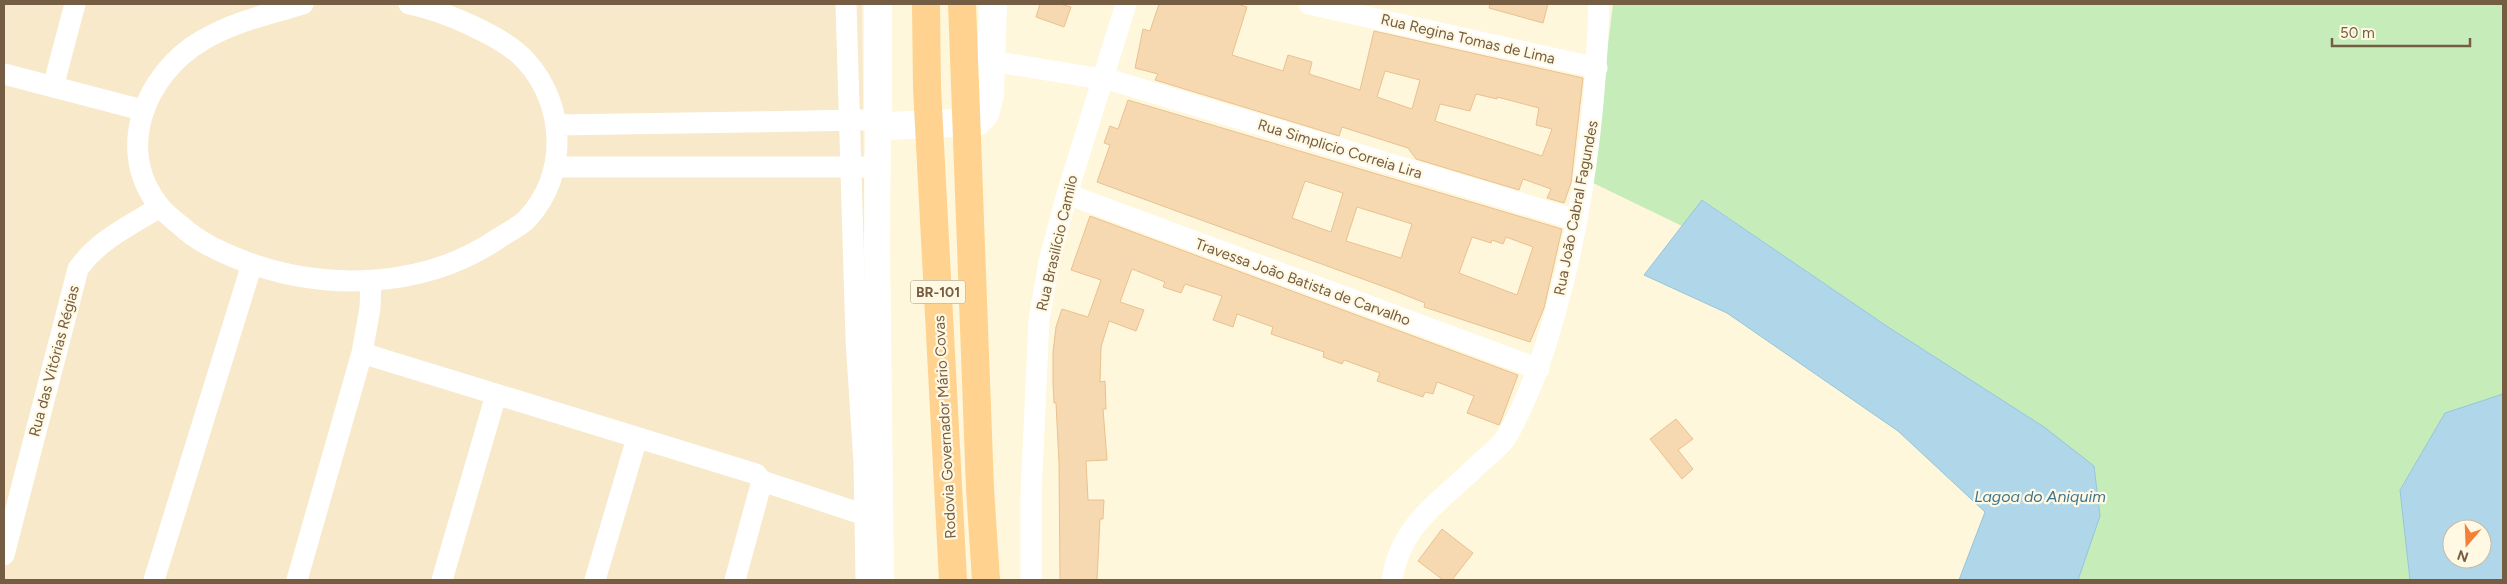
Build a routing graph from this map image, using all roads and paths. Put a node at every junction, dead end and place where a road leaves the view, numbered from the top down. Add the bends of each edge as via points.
1 (75, 4) edge
2 (303, 4) edge
3 (409, 4) edge
4 (846, 4) edge
5 (878, 4) edge
6 (926, 4) edge
7 (962, 4) edge
8 (993, 4) edge
9 (1126, 4) edge
10 (1309, 4) edge
11 (1599, 4) edge
12 (245, 12) edge
13 (992, 61) junction
14 (1598, 68) junction
15 (4, 74) edge
16 (1104, 78) junction
17 (53, 87) junction
18 (142, 110) junction
19 (850, 120) junction
20 (878, 121) junction
21 (557, 125) junction
22 (852, 166) junction
23 (878, 167) junction
24 (555, 168) junction
25 (1066, 194) junction
26 (160, 207) junction
27 (1577, 220) junction
28 (252, 264) junction
29 (371, 280) junction
30 (362, 353) junction
31 (1539, 369) junction
32 (496, 395) junction
33 (637, 438) junction
34 (762, 480) junction
35 (865, 515) junction
36 (4, 554) edge
37 (154, 580) edge
38 (297, 580) edge
39 (442, 580) edge
40 (595, 580) edge
41 (735, 580) edge
42 (866, 580) edge
43 (882, 580) edge
44 (953, 580) edge
45 (986, 580) edge
46 (1031, 580) edge
47 (1392, 580) edge

1 - 17 street
2 - 12 street
3 - 21 street via 425,7 486,32 525,59 543,85
4 - 19 street
5 - 20 main road
6 - 44 highway, Rodovia Governador Mário Covas / BR-101 via 927,88
7 - 45 highway, BR-101
8 - 13 main road
9 - 16 street, Rua Brasilício Camilo
10 - 14 street, Rua Regina Tomas de Lima
11 - 14 street, Rua João Cabral Fagundes
12 - 18 street via 176,59 157,82
13 - 16 street, Rua Simplicio Correia Lira
13 - 20 main road via 990,95 985,114 977,122 887,126
14 - 27 street, Rua João Cabral Fagundes via 1590,147
15 - 17 street
16 - 25 street, Rua Brasilício Camilo
16 - 27 street, Rua Simplicio Correia Lira
17 - 18 street
18 - 26 street via 137,149 146,181
19 - 20 street
19 - 21 street
19 - 22 street
20 - 23 street
21 - 24 street
22 - 23 street
22 - 24 street
22 - 35 street
23 - 43 street
24 - 29 street via 551,184 528,219 479,252 427,272
25 - 31 street, Travessa João Batista de Carvalho
25 - 46 street, Rua Brasilício Camilo via 1039,320 1031,495
26 - 28 street via 188,233 212,248
26 - 36 street, Rua das Vitórias Régias via 100,245 78,268
27 - 31 street, Rua João Cabral Fagundes via 1568,268
28 - 29 street via 318,280
28 - 37 street
29 - 30 street
30 - 32 street
30 - 38 street
31 - 47 street, Rua João Cabral Fagundes via 1506,438 1415,523 1401,548
32 - 33 street
32 - 39 street
33 - 34 street via 756,474
33 - 40 street
34 - 35 street
34 - 41 street
35 - 42 street

